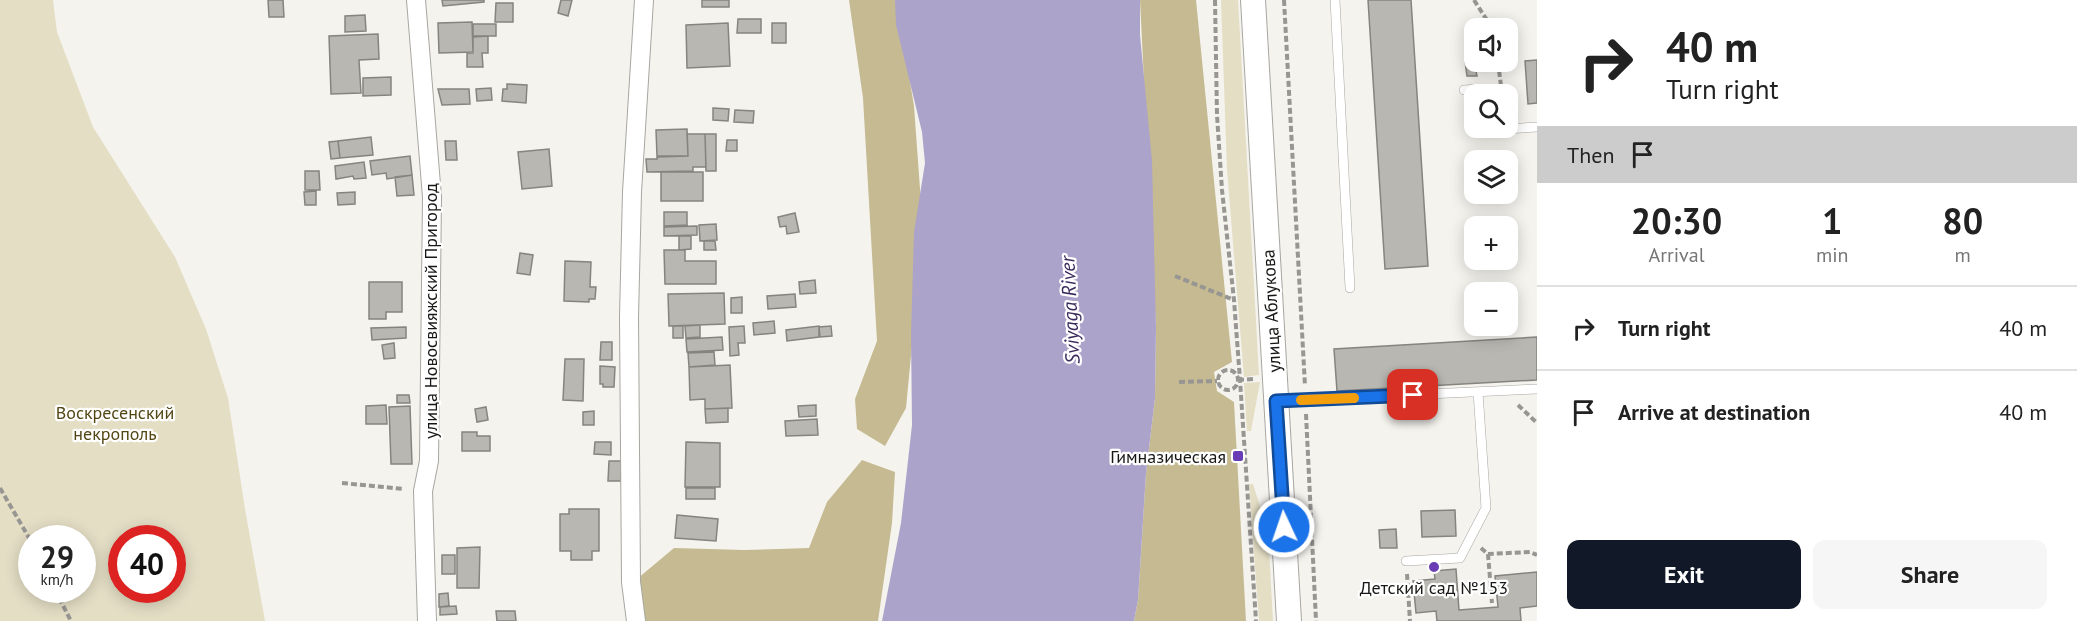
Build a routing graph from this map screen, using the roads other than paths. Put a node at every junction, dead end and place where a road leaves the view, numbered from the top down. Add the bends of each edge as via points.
1 (416, 0) edge
2 (644, 0) edge
3 (1253, 0) edge
4 (1335, 0) edge
5 (1537, 127) edge
6 (1518, 128) edge
7 (1350, 288) dead end
8 (1537, 389) edge
9 (1478, 392) junction
10 (1276, 401) junction
11 (1406, 561) road end
12 (427, 621) edge
13 (636, 621) edge
14 (1290, 621) edge

1 - 12 street, улица Новосвияжский Пригород via 432,197 429,461 423,491
2 - 13 street via 629,317 631,582
3 - 10 street, улица Аблукова
4 - 7 lane
5 - 6 lane
8 - 9 lane
9 - 10 lane
9 - 11 lane via 1486,508 1460,558
10 - 14 street, улица Аблукова

